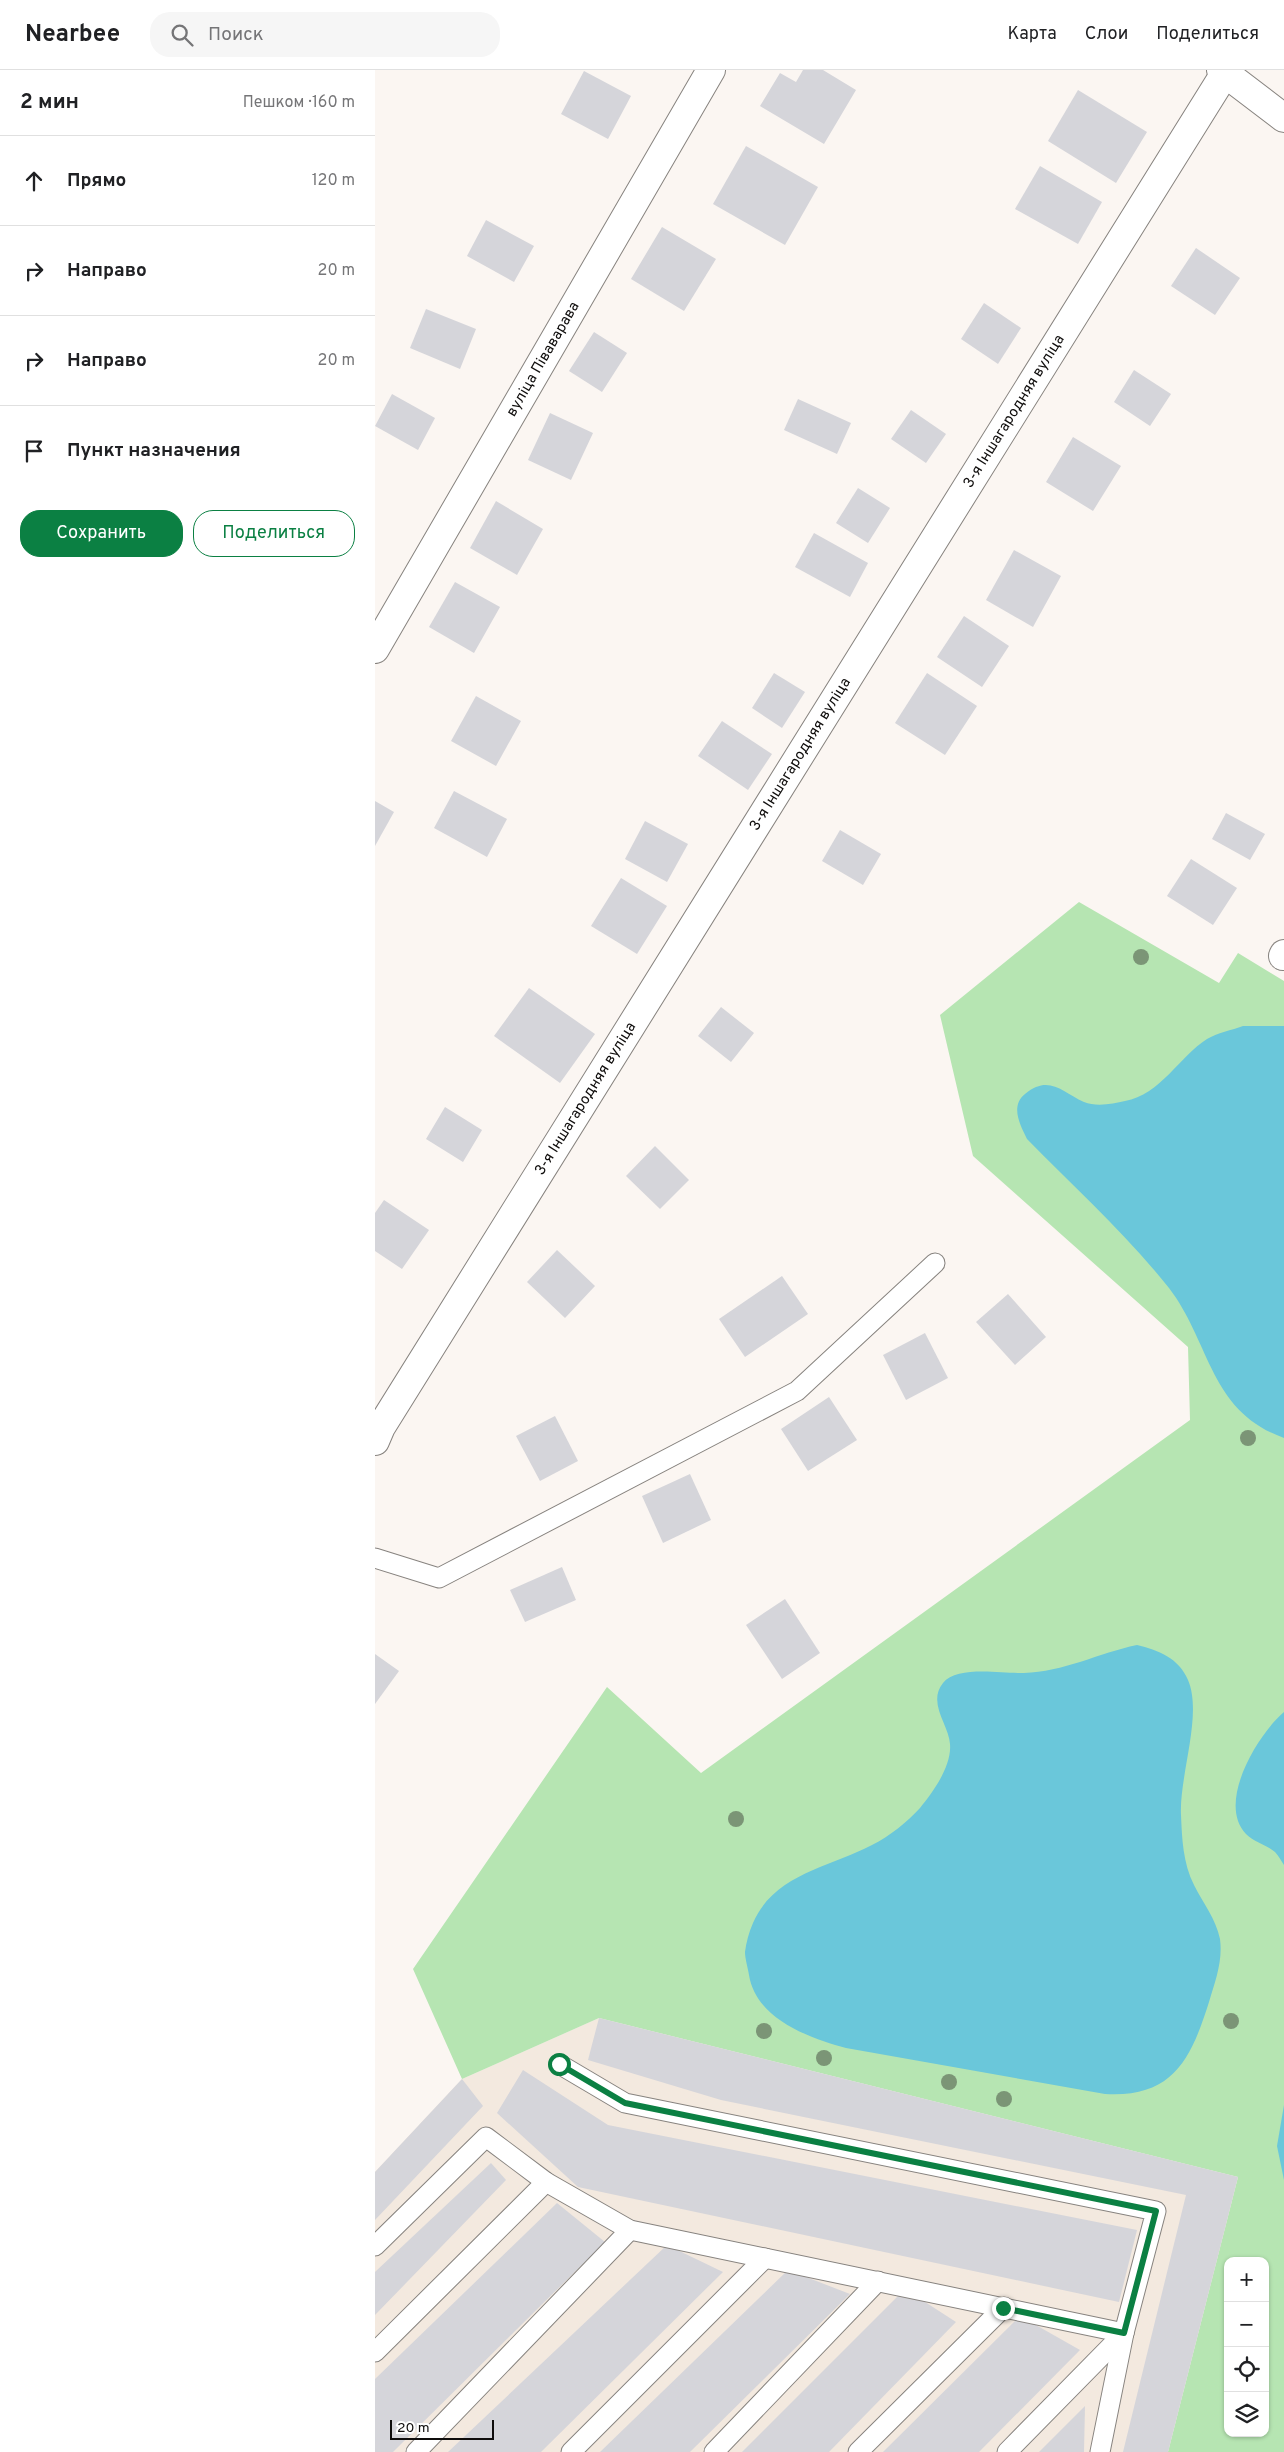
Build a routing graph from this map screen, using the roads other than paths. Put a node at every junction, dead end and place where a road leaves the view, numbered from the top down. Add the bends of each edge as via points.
1 (711, 70) edge
2 (1224, 71) edge
3 (1284, 118) edge
4 (375, 649) edge
5 (935, 1263) dead end
6 (377, 1431) edge
7 (375, 1558) edge
8 (559, 2064) dead end
9 (546, 2182) junction
10 (630, 2230) junction
11 (375, 2246) edge
12 (765, 2258) junction
13 (878, 2281) junction
14 (1003, 2308) junction
15 (1124, 2333) junction
16 (375, 2352) edge
17 (416, 2452) edge
18 (571, 2452) edge
19 (714, 2452) edge
20 (859, 2452) edge
21 (1007, 2452) edge
22 (1100, 2452) edge

1 - 4 street, вуліца Піваварава
2 - 3 street
2 - 6 street, 3-я Іншагародняя вуліца
5 - 7 lane via 788,1396 439,1578
8 - 15 lane via 625,2103 1156,2211
9 - 10 lane
9 - 11 lane via 486,2137
9 - 16 lane
10 - 12 lane
10 - 17 lane
12 - 13 lane
12 - 18 lane
13 - 14 lane
13 - 19 lane
14 - 15 lane
14 - 20 lane
15 - 21 lane
15 - 22 lane

